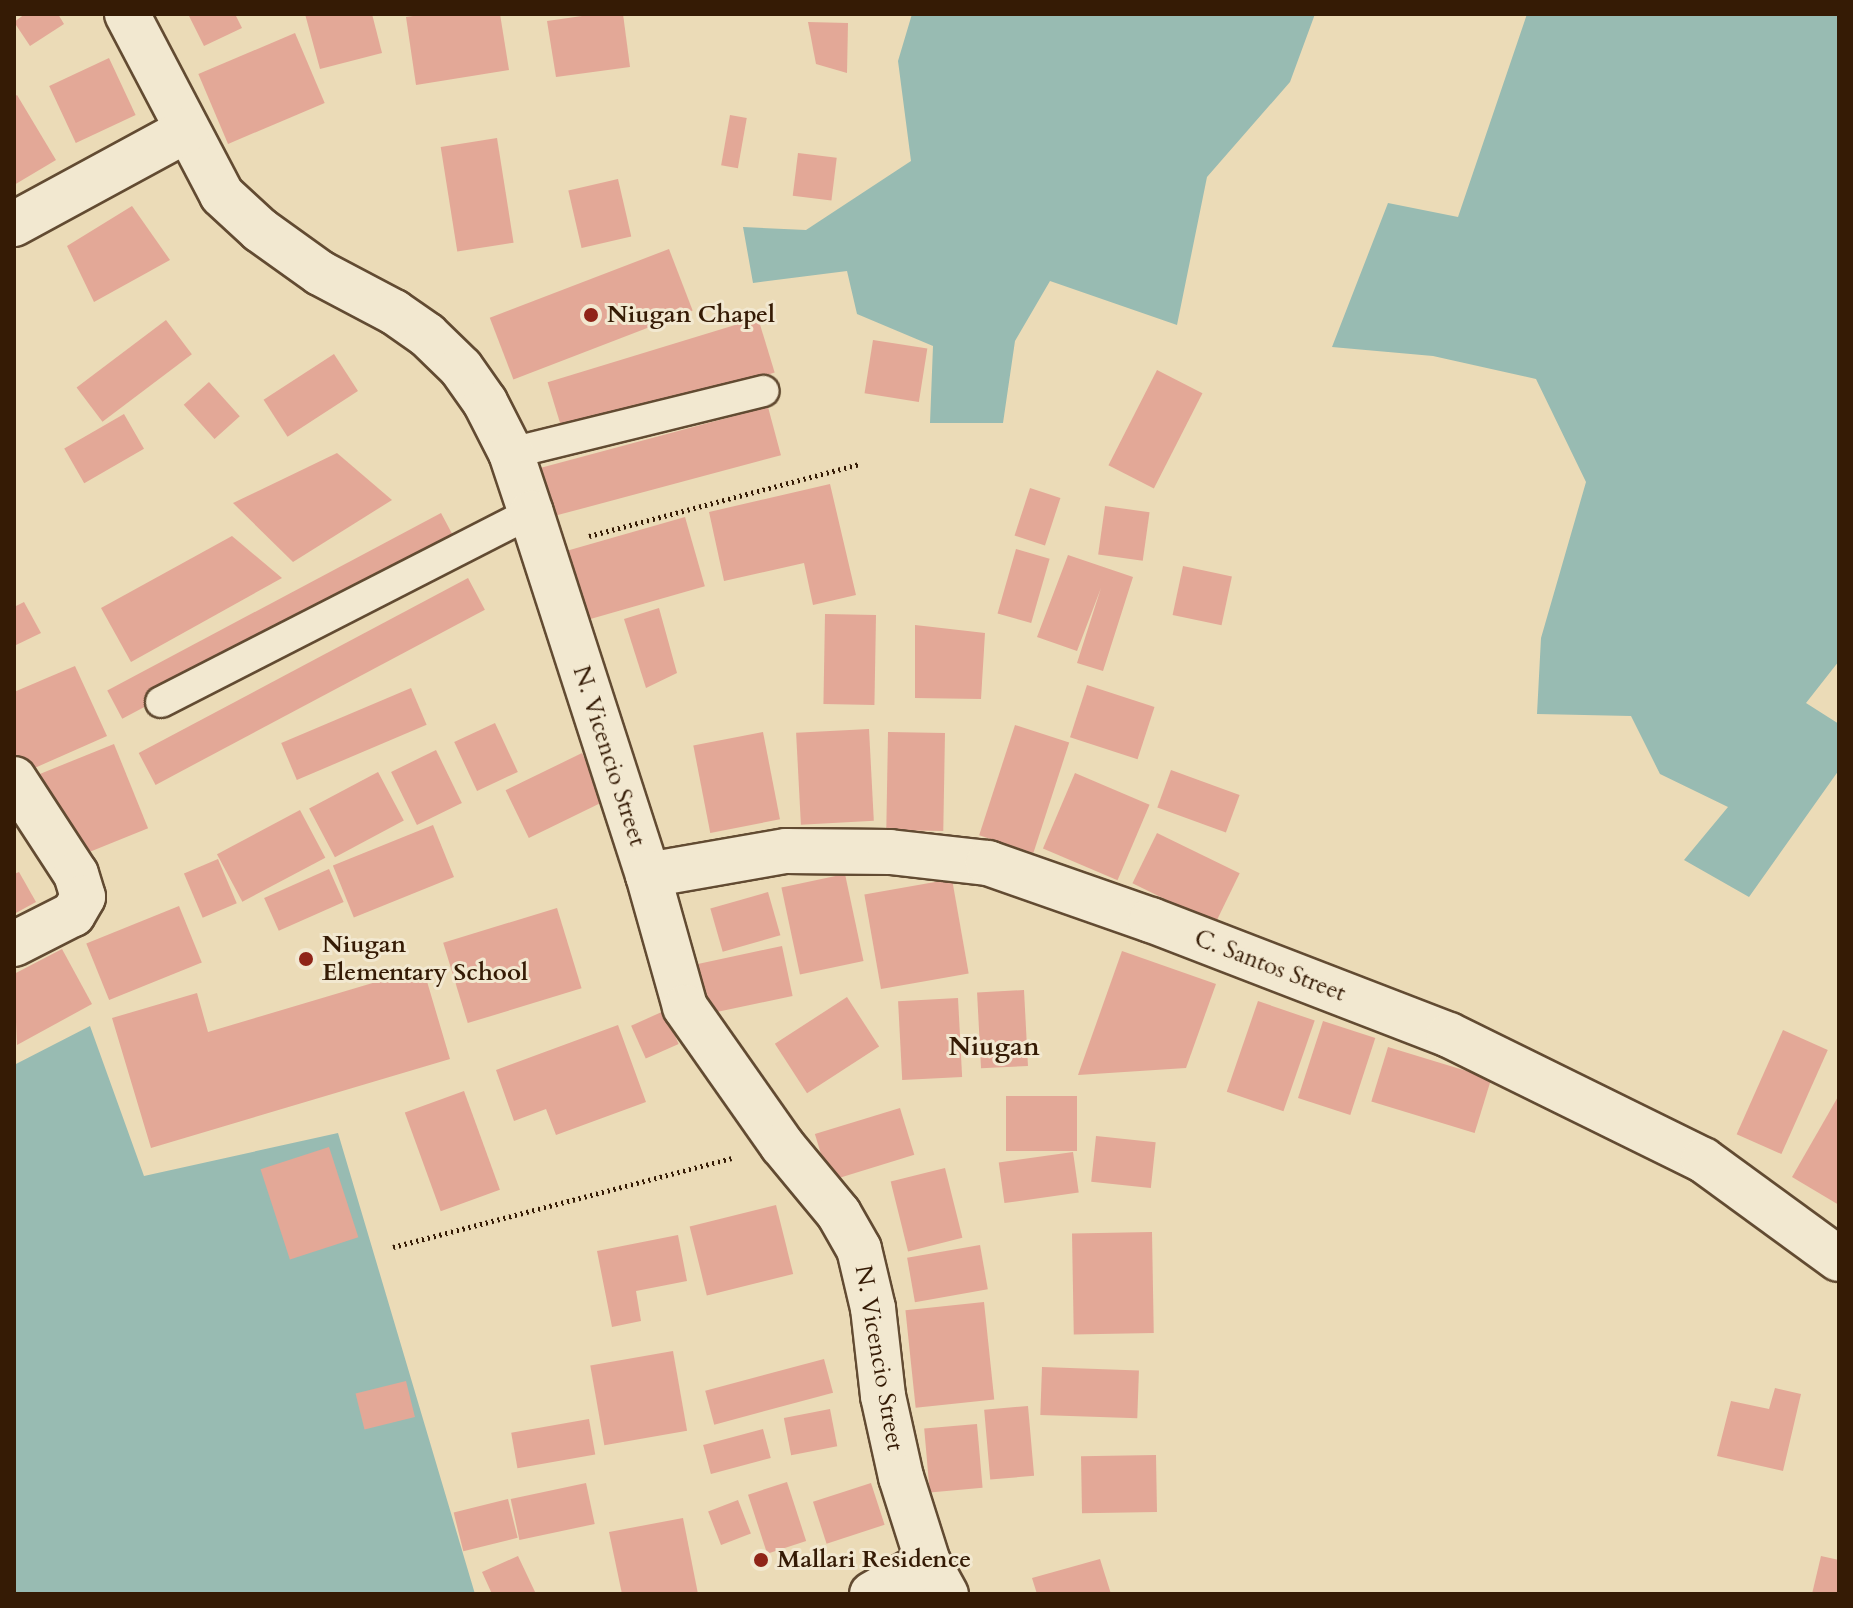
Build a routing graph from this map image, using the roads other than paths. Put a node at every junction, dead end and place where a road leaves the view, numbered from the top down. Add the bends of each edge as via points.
1 (127, 14) edge
2 (187, 130) junction
3 (14, 224) edge
4 (763, 391) dead end
5 (511, 453) junction
6 (536, 531) junction
7 (161, 702) dead end
8 (14, 779) edge
9 (648, 875) junction
10 (14, 944) edge
11 (1839, 1259) edge
12 (937, 1578) edge
13 (872, 1594) edge

1 - 2 street, N. Vicencio Street
2 - 3 street
2 - 5 street, N. Vicencio Street via 222,195 260,230 320,273 394,312 461,368
4 - 5 lane
5 - 6 street, N. Vicencio Street
6 - 7 lane
6 - 9 street, N. Vicencio Street
8 - 10 street via 76,874 83,897 73,914
9 - 11 street, C. Santos Street via 786,851 890,852 988,863 1449,1035 1703,1160
9 - 12 street, N. Vicencio Street via 685,1007 782,1145 839,1214 859,1249 901,1477
12 - 13 street

